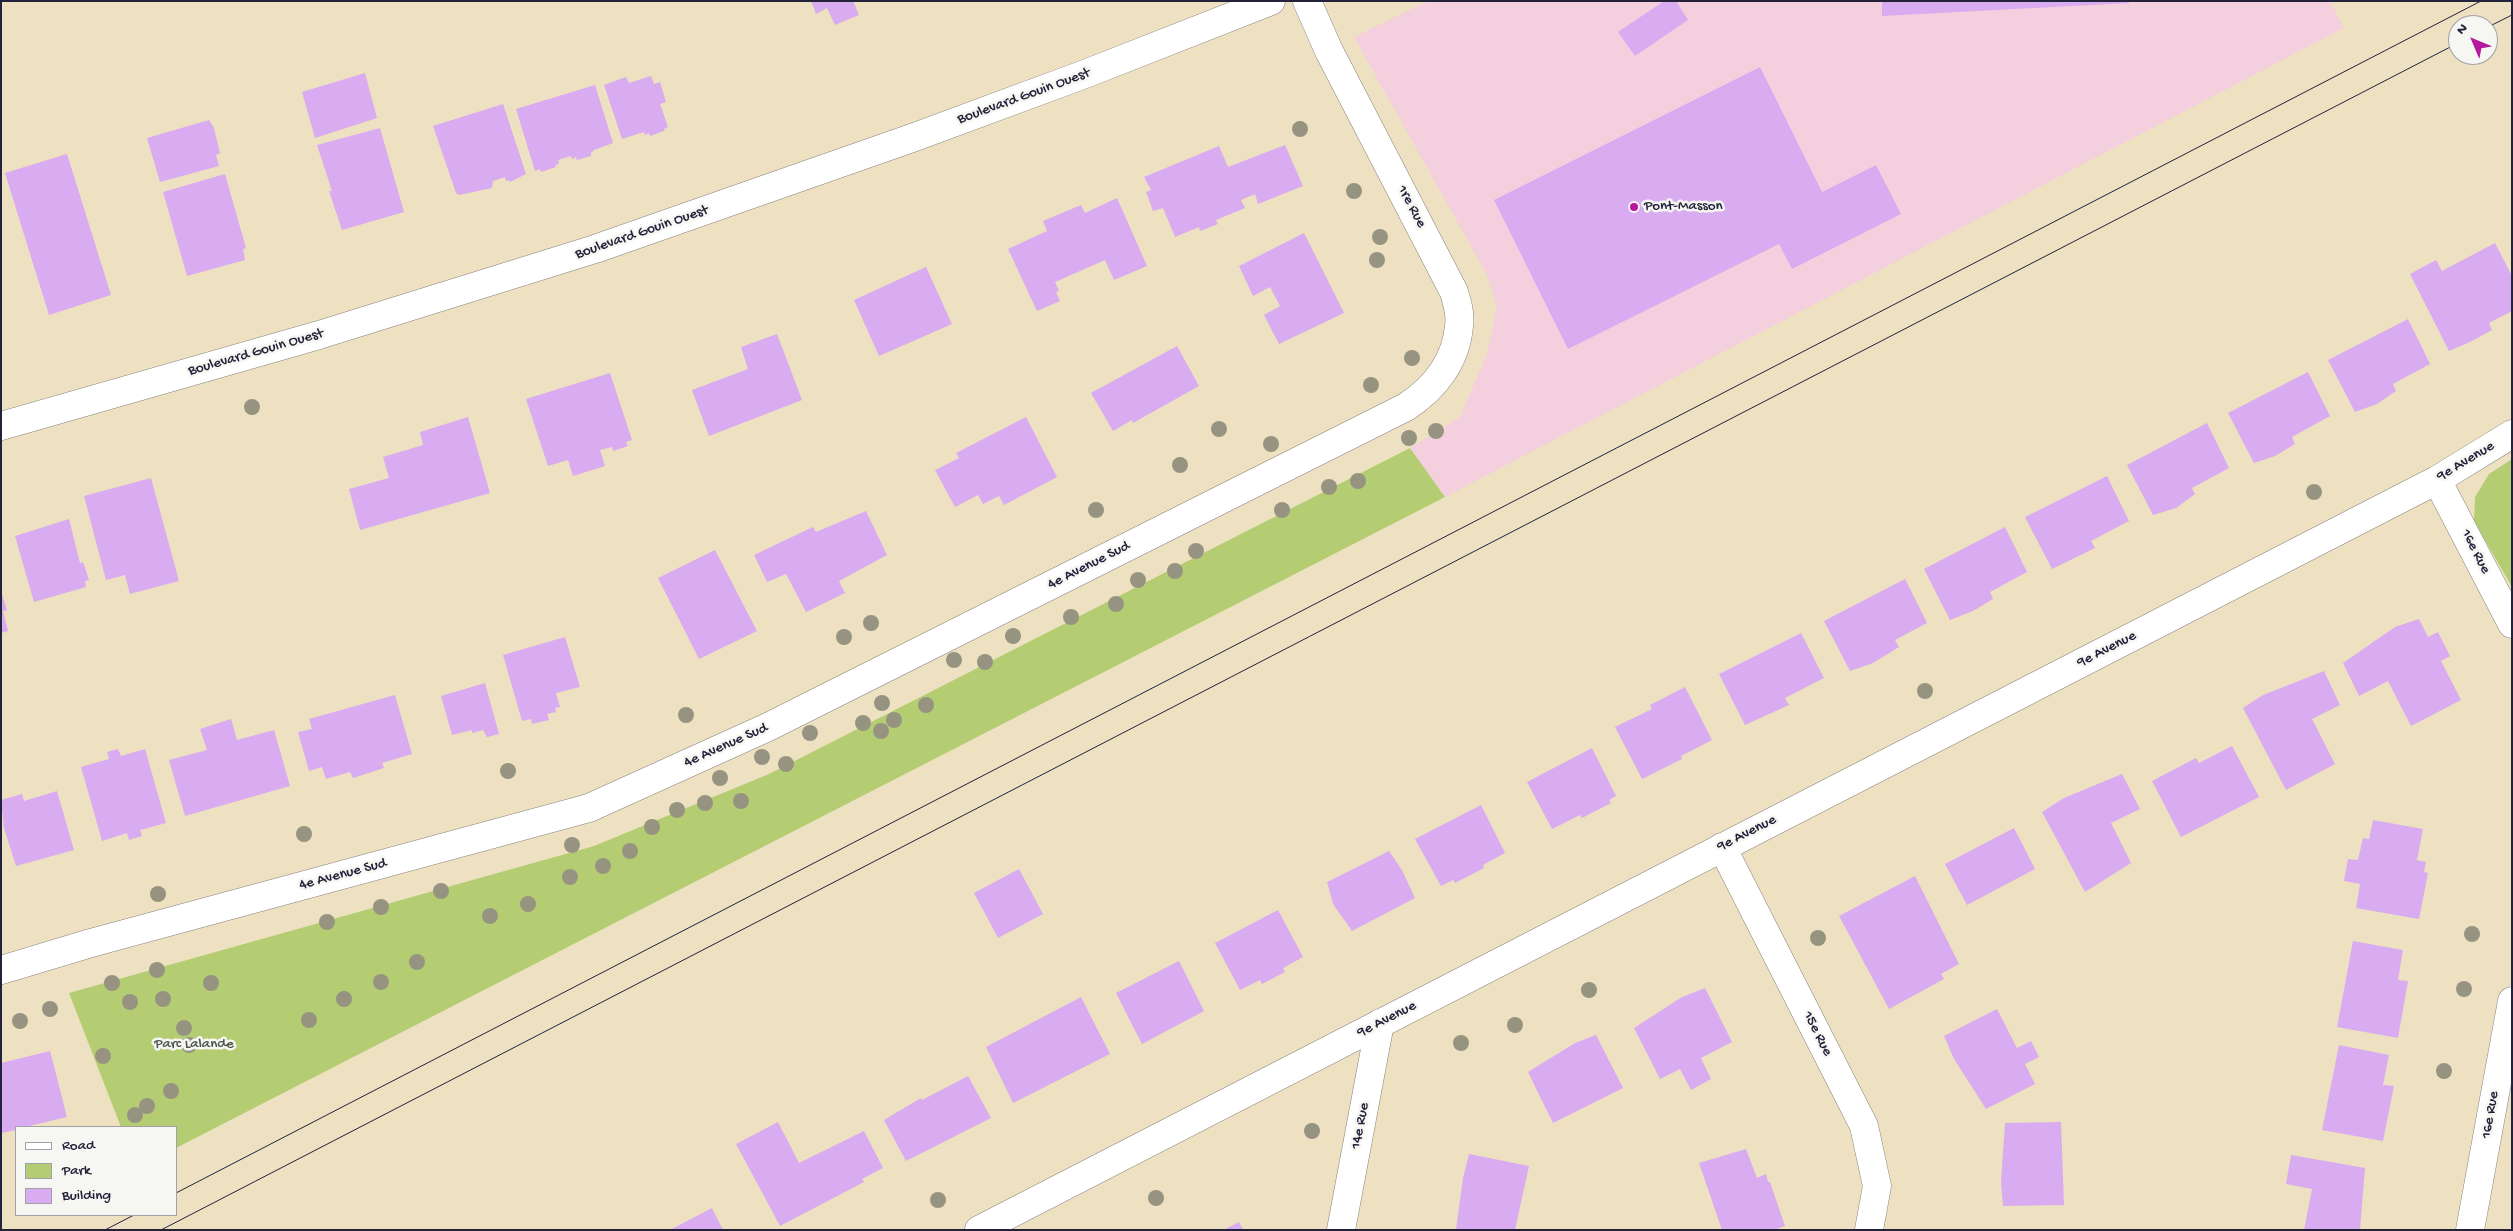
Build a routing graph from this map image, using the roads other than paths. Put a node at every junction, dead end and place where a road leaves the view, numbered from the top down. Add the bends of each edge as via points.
1 (1270, 1) edge
2 (1307, 1) edge
3 (1406, 407) joint
4 (1, 426) edge
5 (2512, 434) edge
6 (2437, 480) junction
7 (2512, 624) edge
8 (1722, 847) junction
9 (1, 970) edge
10 (2512, 1001) edge
11 (1380, 1023) junction
12 (979, 1230) edge
13 (1342, 1230) edge
14 (1869, 1230) edge
15 (2470, 1230) edge

1 - 4 street, Boulevard Gouin Ouest via 903,142 595,249 319,335
2 - 3 street, 1re Rue via 1329,51 1454,292 1460,325 1446,367 1422,397
3 - 9 street, 4e Avenue Sud via 768,727 589,808
5 - 6 street, 9e Avenue
6 - 7 street, 16e Rue
6 - 8 street, 9e Avenue
8 - 11 street, 9e Avenue
8 - 14 street, 15e Rue via 1864,1126 1876,1186
10 - 15 street, 16e Rue
11 - 12 street, 9e Avenue
11 - 13 street, 14e Rue

